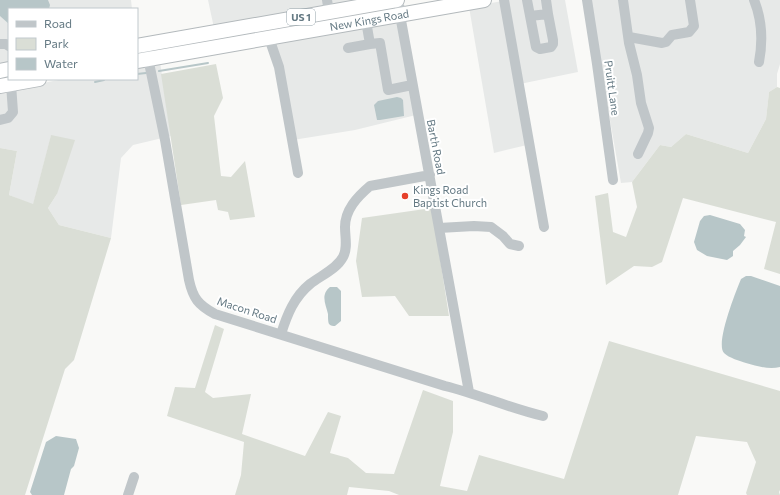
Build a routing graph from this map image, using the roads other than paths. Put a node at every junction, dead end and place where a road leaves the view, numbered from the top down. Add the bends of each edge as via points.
1 (397, 0) edge
2 (400, 0) edge
3 (484, 0) edge
4 (504, 0) edge
5 (527, 0) edge
6 (546, 0) edge
7 (587, 0) edge
8 (623, 0) edge
9 (690, 0) edge
10 (754, 0) edge
11 (328, 6) edge
12 (548, 14) junction
13 (400, 15) junction
14 (530, 16) junction
15 (366, 21) junction
16 (628, 37) junction
17 (269, 38) junction
18 (370, 44) junction
19 (141, 46) edge
20 (348, 48) dead end
21 (143, 60) edge
22 (759, 62) dead end
23 (24, 80) edge
24 (9, 81) edge
25 (412, 85) junction
26 (0, 120) edge
27 (638, 154) dead end
28 (298, 174) dead end
29 (430, 175) junction
30 (613, 180) dead end
31 (439, 228) junction
32 (544, 228) dead end
33 (519, 246) dead end
34 (281, 334) junction
35 (469, 392) junction
36 (543, 416) dead end
37 (134, 477) dead end
38 (128, 495) edge

1 - 11 highway, New Kings Road / US 1
2 - 13 street, Barth Road
3 - 13 highway, New Kings Road / US 1
4 - 32 street
5 - 14 street
6 - 12 street
7 - 30 street, Pruitt Lane
8 - 16 street
9 - 16 street via 694,26 689,32 672,36 662,43
10 - 22 street via 762,37
11 - 19 highway, New Kings Road / US 1
12 - 14 street
12 - 14 street via 553,44 540,49 535,45
13 - 15 highway, New Kings Road / US 1
13 - 25 street, Barth Road
15 - 17 highway, New Kings Road / US 1
15 - 18 street
16 - 27 street via 649,128
17 - 21 highway, New Kings Road / US 1
17 - 28 street via 279,67
18 - 20 street
18 - 25 street via 380,43 388,90
19 - 21 street, Macon Road
21 - 34 street, Macon Road via 165,140 194,297 198,303 215,314
23 - 24 highway
24 - 26 street via 13,112 8,118
25 - 29 street, Barth Road
29 - 31 street, Barth Road
29 - 34 street via 370,186 361,195 351,206 346,218 344,257 340,263 300,294 286,317
31 - 33 street via 491,227 510,244
31 - 35 street, Barth Road
34 - 35 street, Macon Road
35 - 36 street, Macon Road
37 - 38 street

